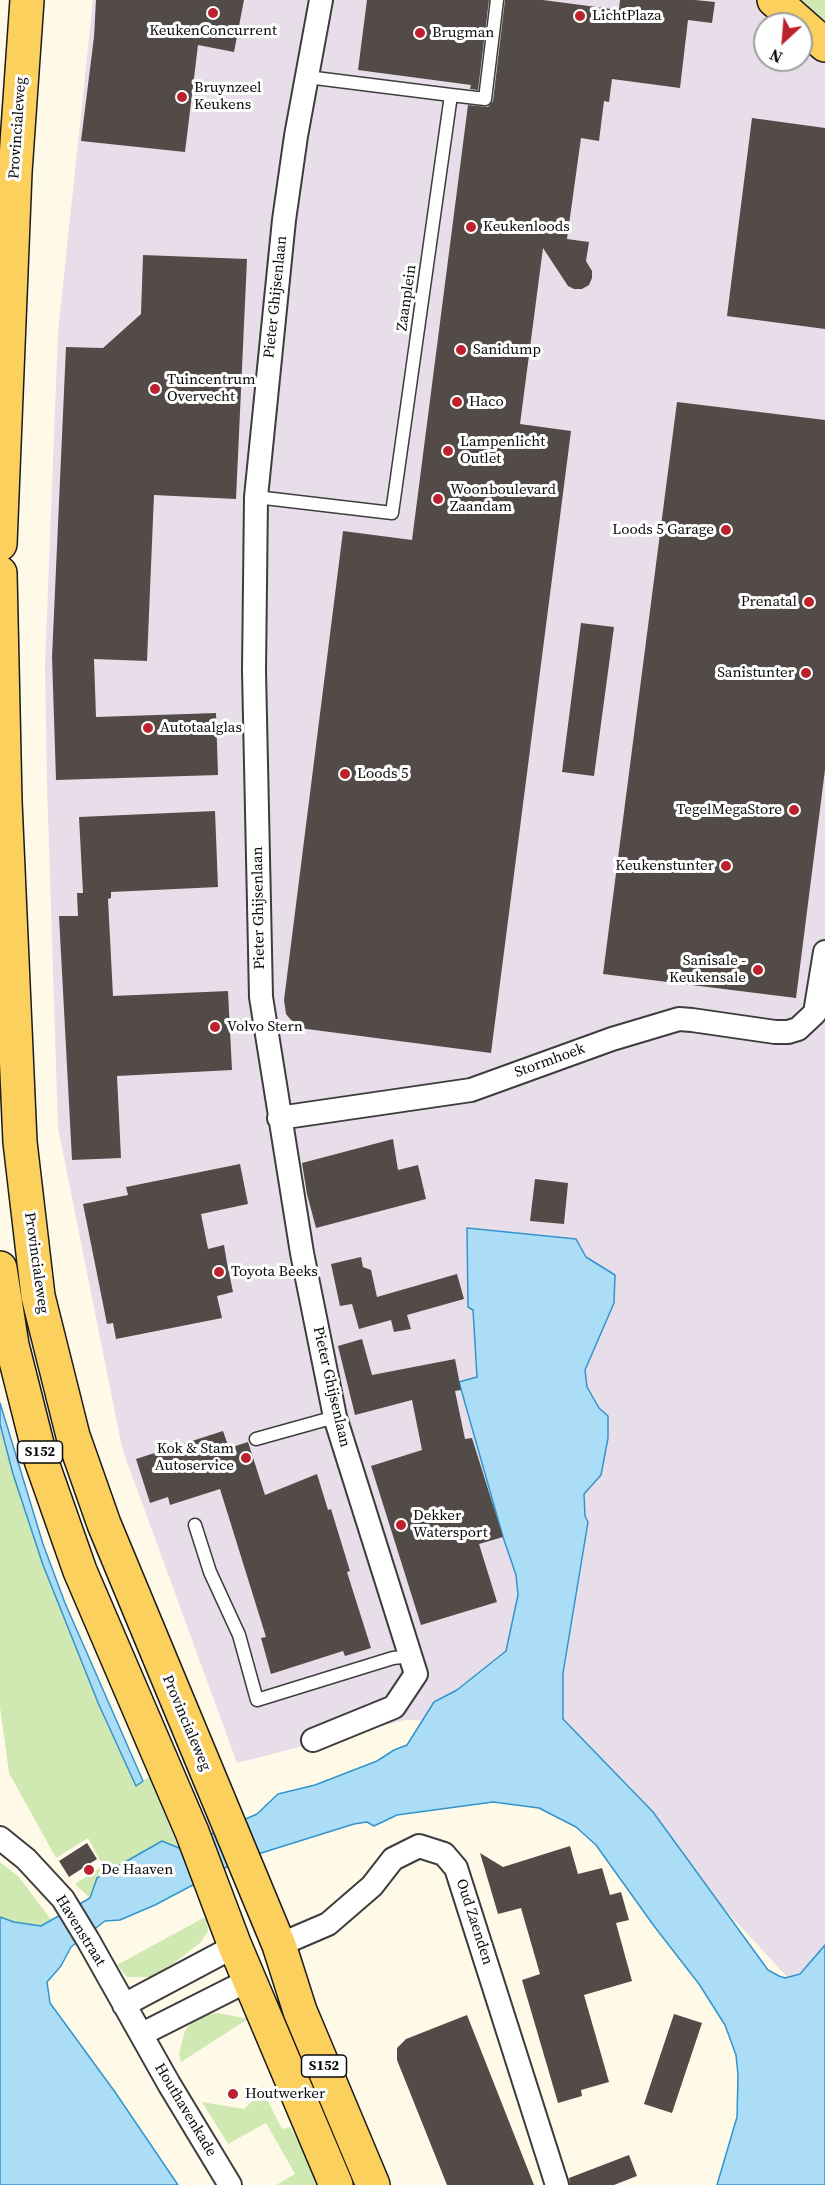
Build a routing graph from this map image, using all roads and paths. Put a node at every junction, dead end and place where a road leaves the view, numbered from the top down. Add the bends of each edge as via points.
1 (27, 0) edge
2 (321, 0) edge
3 (497, 0) edge
4 (774, 0) edge
5 (825, 45) edge
6 (307, 77) junction
7 (451, 95) junction
8 (256, 497) junction
9 (0, 544) edge
10 (0, 573) edge
11 (825, 952) edge
12 (820, 1015) edge
13 (279, 1118) junction
14 (0, 1268) edge
15 (335, 1417) junction
16 (256, 1439) dead end
17 (195, 1525) dead end
18 (411, 1656) junction
19 (312, 1740) dead end
20 (0, 1838) edge
21 (279, 1945) junction
22 (235, 1946) junction
23 (249, 1980) junction
24 (124, 2005) junction
25 (142, 2034) junction
26 (230, 2185) edge
27 (336, 2185) edge
28 (373, 2185) edge
29 (557, 2185) edge

1 - 9 main road, Provincialeweg via 15,172
2 - 6 street, Pieter Ghijsenlaan
3 - 7 lane via 485,99
4 - 5 main road
6 - 7 lane
6 - 8 street, Pieter Ghijsenlaan via 284,220
7 - 8 lane, Zaanplein via 392,513
8 - 13 street, Pieter Ghijsenlaan via 254,671 261,997
10 - 21 main road, Provincialeweg / S152 via 5,801 20,1142 38,1296 73,1436 104,1524
11 - 12 street, Stormhoek
12 - 13 street, Stormhoek via 788,1032 692,1020 665,1022 471,1090
13 - 15 street, Pieter Ghijsenlaan
14 - 22 main road, S152 via 12,1345 41,1460 80,1571 192,1832
15 - 16 lane
15 - 18 street, Pieter Ghijsenlaan
17 - 18 lane via 210,1572 239,1635 257,1700 393,1658
18 - 19 street, Pieter Ghijsenlaan via 416,1674 394,1707
20 - 24 street, Havenstraat via 63,1899
21 - 22 main road
21 - 23 main road
21 - 28 main road, Provincialeweg / S152 via 300,2011
21 - 29 street, Oud Zaenden via 328,1924 372,1886 393,1859 419,1846 444,1854 456,1868
22 - 23 main road, S152
22 - 24 street
23 - 25 street
23 - 27 main road, S152
24 - 25 street, Havenstraat
25 - 26 street, Houthavenkade

